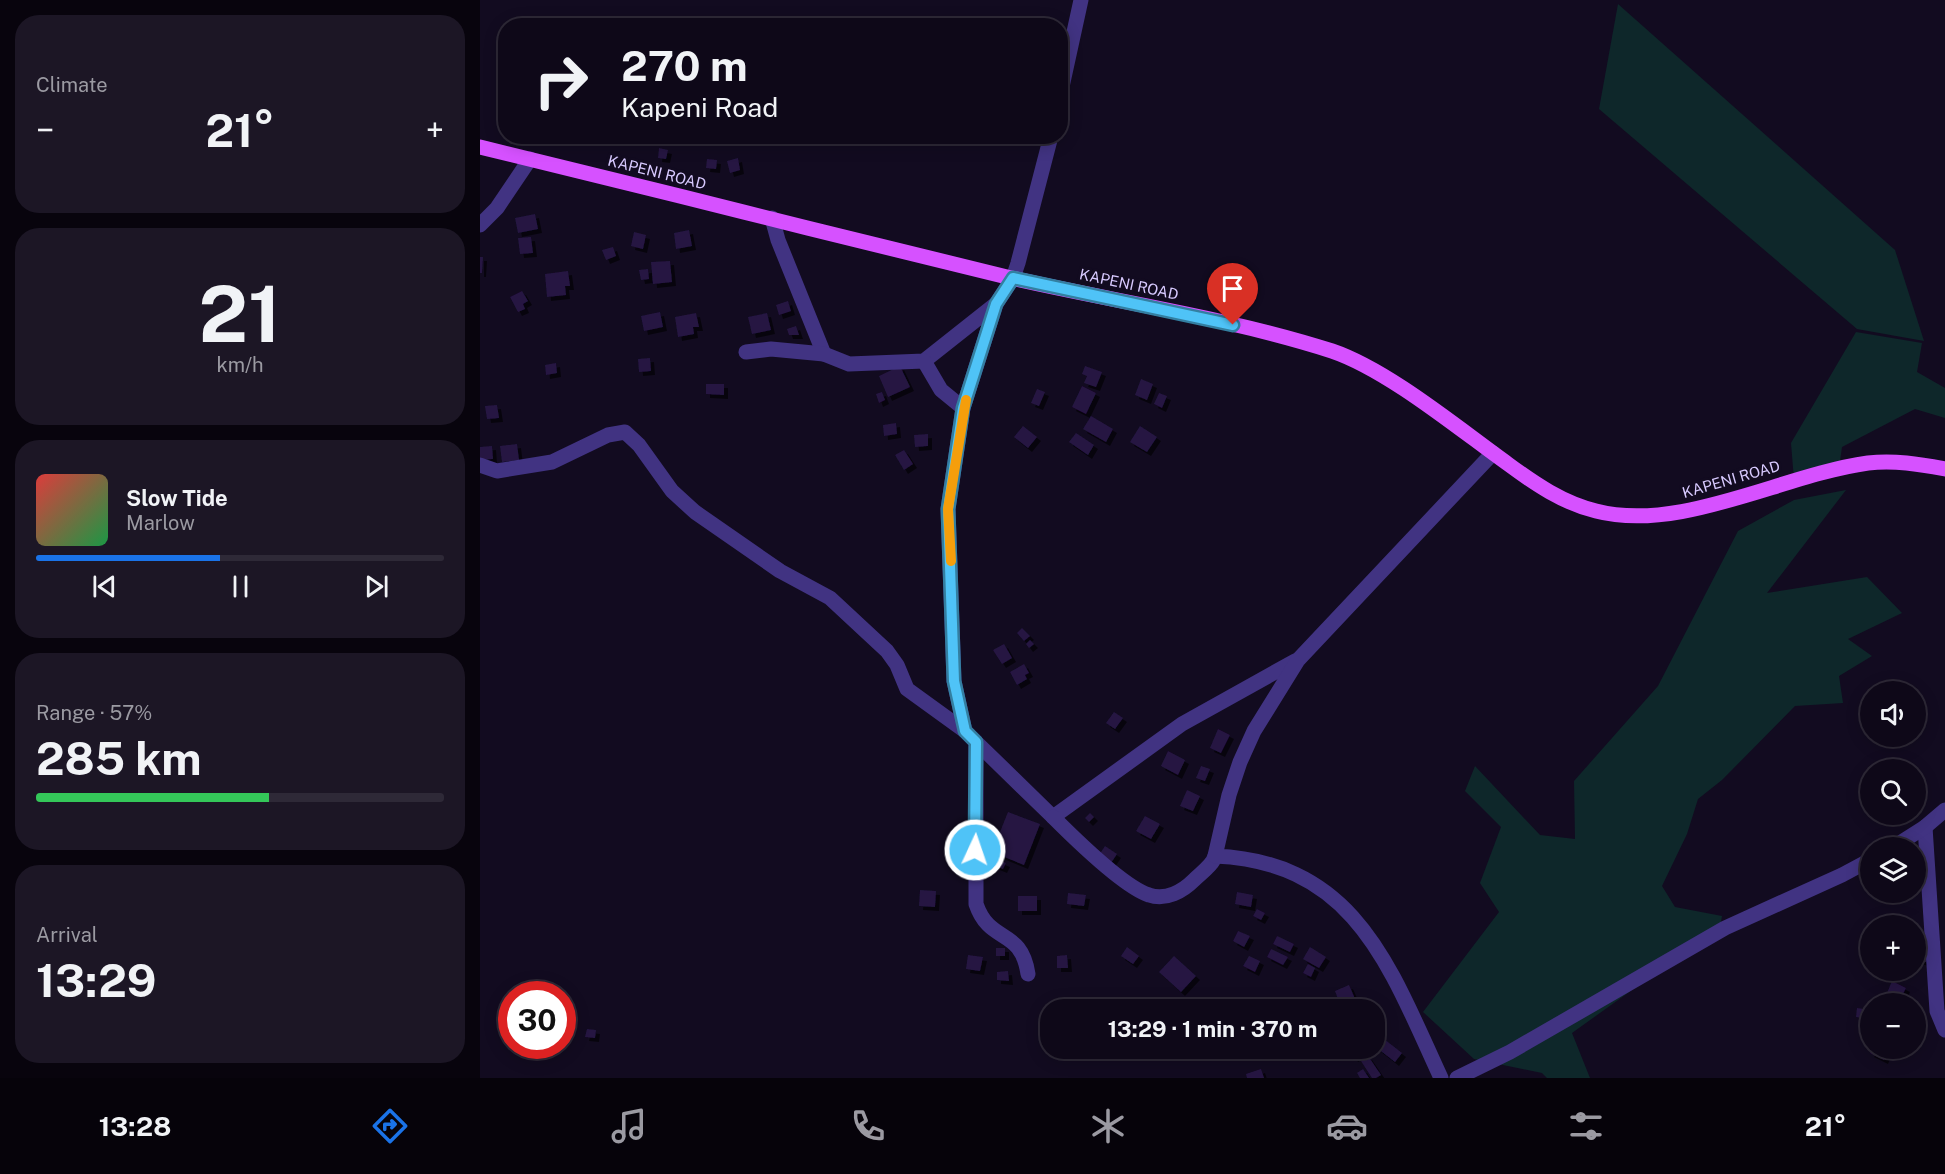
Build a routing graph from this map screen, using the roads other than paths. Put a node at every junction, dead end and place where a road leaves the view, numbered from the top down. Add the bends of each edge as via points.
1 (1082, 0) edge
2 (1068, 61) edge
3 (1049, 144) edge
4 (480, 147) edge
5 (530, 159) junction
6 (772, 218) junction
7 (480, 225) edge
8 (1013, 278) junction
9 (996, 304) junction
10 (746, 352) dead end
11 (824, 354) junction
12 (924, 361) junction
13 (963, 408) junction
14 (1492, 453) junction
15 (480, 465) edge
16 (1945, 469) edge
17 (1298, 660) junction
18 (970, 736) junction
19 (1945, 810) edge
20 (1053, 817) junction
21 (1925, 827) junction
22 (1909, 837) edge
23 (1215, 856) junction
24 (1860, 865) edge
25 (1028, 974) dead end
26 (1945, 1030) edge
27 (1441, 1078) edge
28 (1457, 1078) edge

1 - 2 street
3 - 8 street
4 - 5 main road, KAPENI ROAD
5 - 6 main road, KAPENI ROAD
5 - 7 street via 497,208
6 - 8 main road, KAPENI ROAD
6 - 11 street
8 - 9 street
8 - 14 main road, KAPENI ROAD via 1273,333 1338,353 1381,376
9 - 12 street
9 - 13 street
10 - 11 street via 771,349
11 - 12 street via 849,364
12 - 13 street via 941,390
13 - 18 street via 948,509 954,681
14 - 16 main road, KAPENI ROAD via 1567,502 1598,512 1631,516 1698,509 1781,483 1868,463 1896,461
14 - 17 street
15 - 18 street via 497,471 552,462 608,435 625,432 672,491 695,512 780,571 830,598 887,651 907,689
17 - 20 street via 1182,724
17 - 23 street via 1254,731 1240,762
18 - 20 street
18 - 25 street via 976,903 988,927 1018,944
19 - 21 street
20 - 23 street via 1110,868 1148,895 1180,892
21 - 22 street
21 - 26 street via 1938,1011
23 - 27 street via 1256,859 1281,867 1340,903 1366,932 1387,968
24 - 28 street via 1725,928 1510,1052

